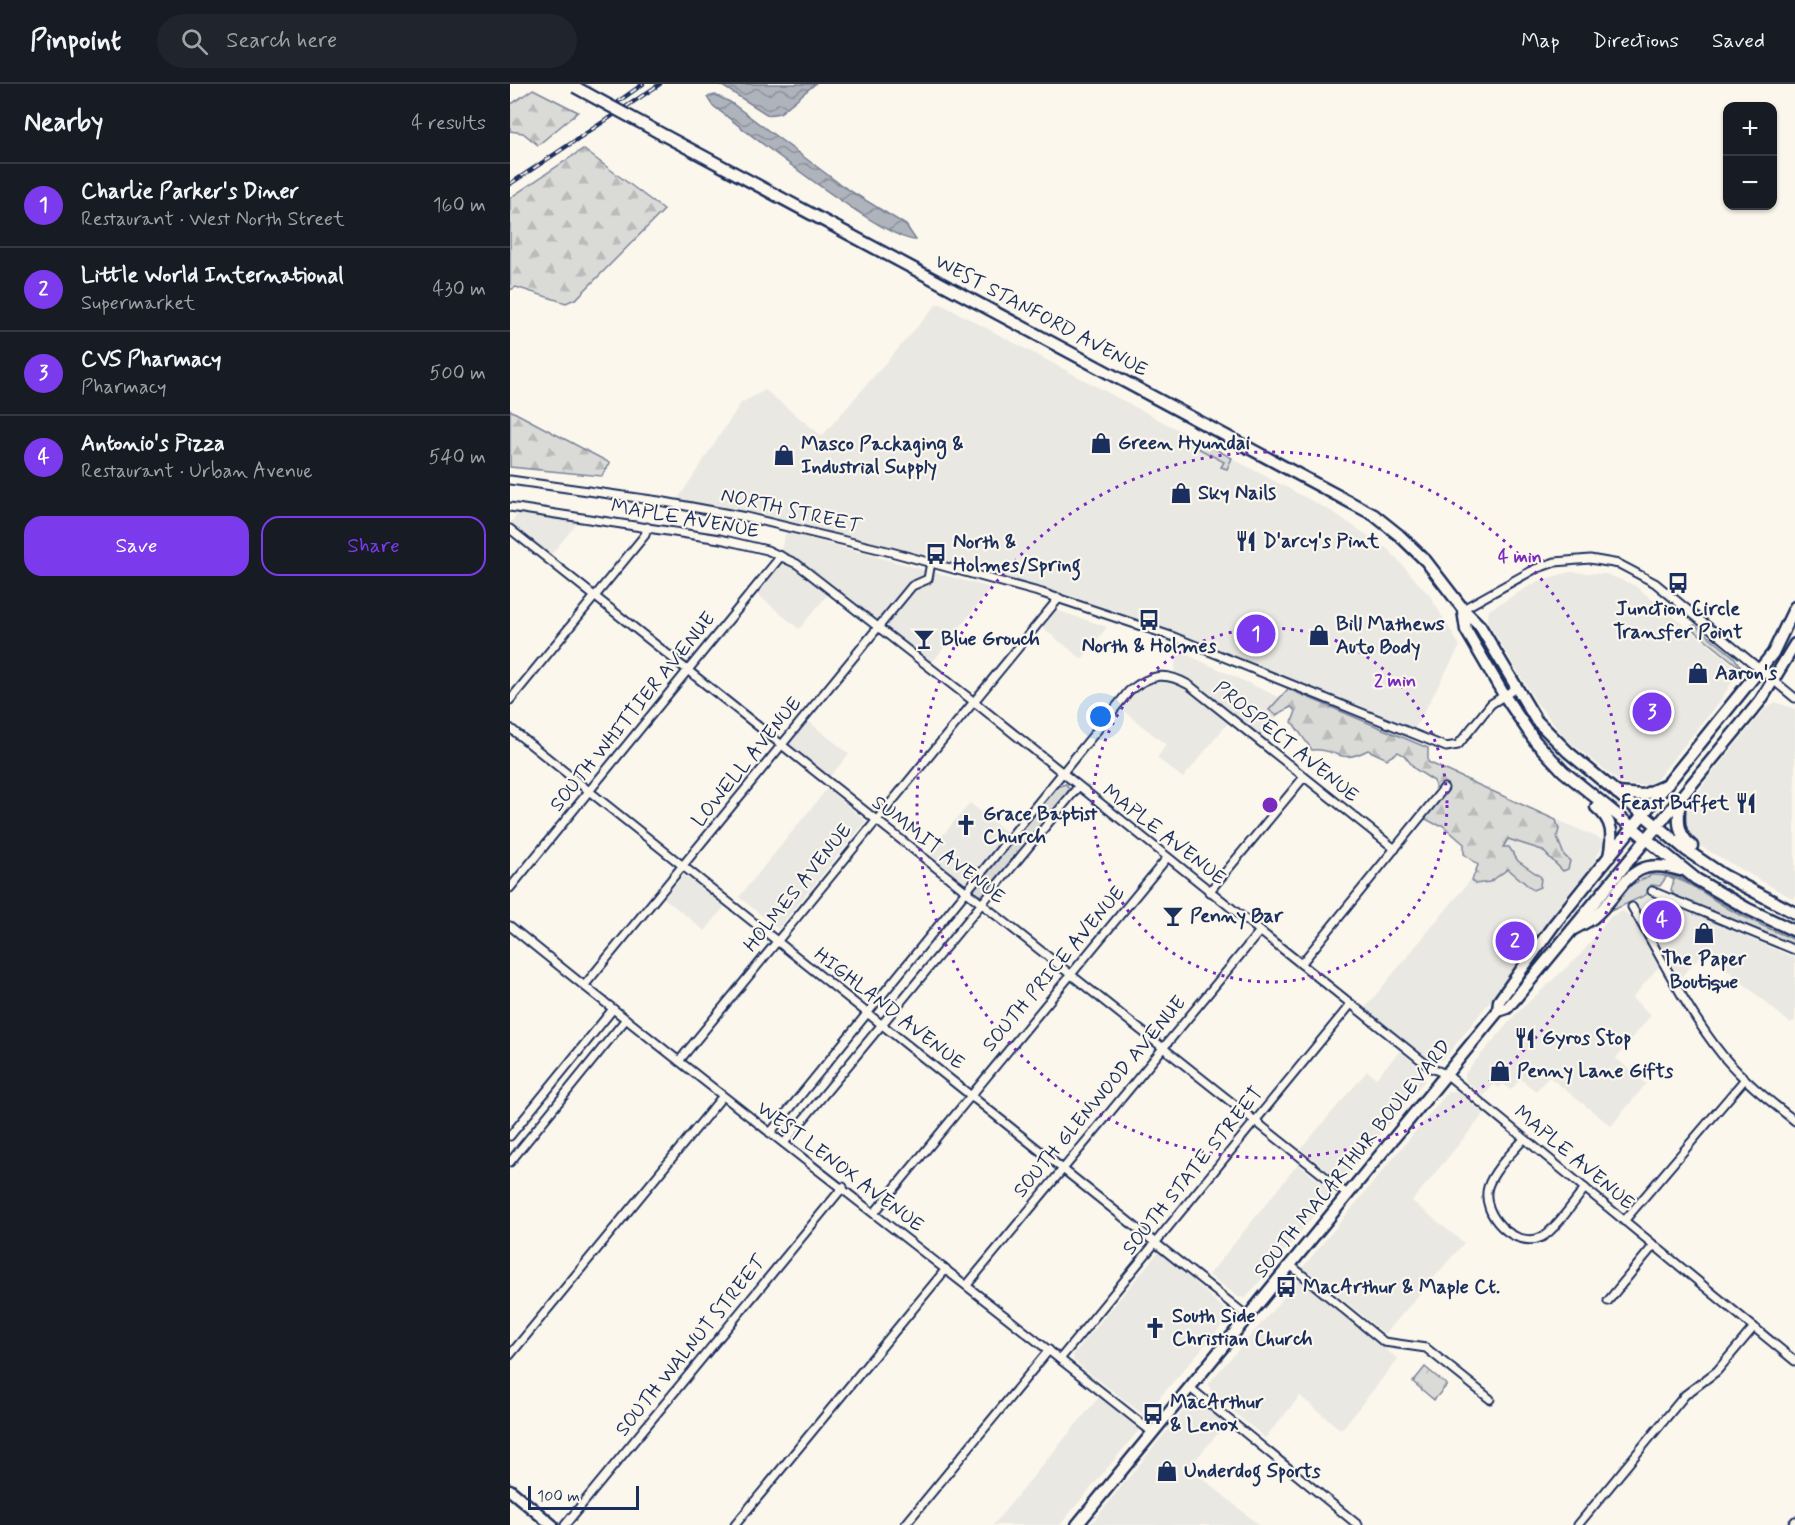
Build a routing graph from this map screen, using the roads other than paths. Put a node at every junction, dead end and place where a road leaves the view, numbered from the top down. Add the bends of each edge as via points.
1 (572, 86) edge
2 (510, 480) edge
3 (511, 509) edge
4 (646, 527) junction
5 (510, 529) edge
6 (781, 556) junction
7 (931, 562) junction
8 (595, 597) junction
9 (1059, 598) junction
10 (1795, 607) edge
11 (1463, 609) junction
12 (879, 626) junction
13 (1795, 644) edge
14 (1761, 670) junction
15 (688, 671) junction
16 (1774, 681) junction
17 (1516, 688) junction
18 (1504, 695) junction
19 (1795, 698) edge
20 (510, 700) edge
21 (973, 701) junction
22 (510, 728) edge
23 (781, 746) junction
24 (1062, 774) junction
25 (1567, 775) junction
26 (1304, 777) junction
27 (1668, 784) junction
28 (1078, 787) junction
29 (1444, 788) dead end
30 (589, 791) junction
31 (1617, 793) junction
32 (1680, 799) junction
33 (1644, 815) junction
34 (874, 821) junction
35 (1657, 826) junction
36 (1632, 829) junction
37 (1646, 840) junction
38 (1395, 849) junction
39 (1609, 857) junction
40 (1167, 858) junction
41 (684, 866) junction
42 (1694, 877) junction
43 (510, 888) edge
44 (1652, 891) dead end
45 (1209, 892) junction
46 (966, 893) junction
47 (1760, 895) junction
48 (980, 904) junction
49 (1632, 907) dead end
50 (1795, 913) edge
51 (510, 926) edge
52 (1572, 930) junction
53 (1260, 931) junction
54 (1795, 931) edge
55 (777, 941) junction
56 (1795, 950) edge
57 (1301, 964) junction
58 (1069, 975) junction
59 (584, 986) junction
60 (1351, 1004) junction
61 (613, 1009) junction
62 (1498, 1011) junction
63 (869, 1013) junction
64 (626, 1019) junction
65 (881, 1023) junction
66 (1162, 1048) junction
67 (679, 1061) junction
68 (1446, 1074) junction
69 (1745, 1079) junction
70 (971, 1094) junction
71 (719, 1099) junction
72 (1795, 1121) edge
73 (1254, 1122) junction
74 (770, 1133) junction
75 (510, 1136) edge
76 (1524, 1139) junction
77 (784, 1143) junction
78 (510, 1162) edge
79 (1063, 1168) junction
80 (843, 1187) junction
81 (1585, 1188) junction
82 (1347, 1194) junction
83 (875, 1212) junction
84 (1624, 1221) junction
85 (1156, 1241) junction
86 (1654, 1245) junction
87 (1289, 1264) junction
88 (946, 1269) junction
89 (967, 1285) junction
90 (1608, 1301) dead end
91 (1247, 1316) junction
92 (1754, 1327) junction
93 (1049, 1350) junction
94 (510, 1355) edge
95 (1060, 1359) junction
96 (1795, 1361) edge
97 (1189, 1386) junction
98 (1490, 1399) dead end
99 (1152, 1432) junction
100 (510, 1490) edge
101 (1795, 1521) edge
102 (552, 1525) edge
103 (565, 1525) edge
104 (735, 1525) edge
105 (905, 1525) edge
106 (1077, 1525) edge
107 (1358, 1525) edge
108 (1578, 1525) edge
109 (1792, 1525) edge

1 - 11 main road, WEST STANFORD AVENUE, bridge via 1364,508 1418,553
2 - 7 street, NORTH STREET via 708,509
3 - 4 street, MAPLE AVENUE
4 - 6 street, MAPLE AVENUE via 720,539
4 - 8 street via 645,535
5 - 8 street, SUMMIT AVENUE
6 - 12 street, MAPLE AVENUE
6 - 15 street, SOUTH WHITTIER AVENUE
7 - 9 street, NORTH STREET
7 - 12 street, LOWELL AVENUE via 928,579 912,586
8 - 15 street, SUMMIT AVENUE
8 - 20 street
9 - 18 street, NORTH STREET via 1215,653 1446,747 1458,745 1485,710
9 - 21 street, HOLMES AVENUE
10 - 14 main road, SOUTH MACARTHUR BOULEVARD via 1779,644
11 - 14 street via 1545,565 1566,559 1602,560 1655,583
11 - 17 main road, WEST STANFORD AVENUE via 1480,626
11 - 18 main road, WEST STANFORD AVENUE via 1466,630
12 - 21 street, MAPLE AVENUE
12 - 23 street, LOWELL AVENUE
13 - 16 main road, SOUTH MACARTHUR BOULEVARD
14 - 16 street
14 - 27 main road, SOUTH MACARTHUR BOULEVARD
15 - 23 street, SUMMIT AVENUE
15 - 30 street, SOUTH WHITTIER AVENUE
16 - 19 street
16 - 32 main road, SOUTH MACARTHUR BOULEVARD
17 - 18 street, NORTH STREET
17 - 31 main road, WEST STANFORD AVENUE via 1551,736
18 - 25 main road, WEST STANFORD AVENUE via 1535,741
21 - 24 street, MAPLE AVENUE
21 - 34 street, HOLMES AVENUE
22 - 30 street, HIGHLAND AVENUE
23 - 34 street, SUMMIT AVENUE
23 - 41 street, LOWELL AVENUE
24 - 26 street, PROSPECT AVENUE via 1129,691 1152,676 1167,675 1189,685
24 - 28 street, MAPLE AVENUE
24 - 46 street
25 - 36 main road, WEST STANFORD AVENUE
25 - 39 main road via 1571,786 1607,818 1612,834
26 - 38 street, PROSPECT AVENUE
26 - 45 street
27 - 31 main road via 1644,795
27 - 33 main road, SOUTH MACARTHUR BOULEVARD
28 - 40 street, MAPLE AVENUE
28 - 48 street
29 - 38 street
30 - 41 street, HIGHLAND AVENUE
30 - 43 street, SOUTH WHITTIER AVENUE
31 - 33 main road, WEST STANFORD AVENUE
32 - 35 main road, SOUTH MACARTHUR BOULEVARD
32 - 47 main road via 1678,826 1684,840 1751,883
33 - 35 main road, WEST STANFORD AVENUE
33 - 36 main road, SOUTH MACARTHUR BOULEVARD
34 - 46 street, SUMMIT AVENUE
34 - 55 street, HOLMES AVENUE
35 - 37 main road, SOUTH MACARTHUR BOULEVARD
35 - 47 main road, WEST STANFORD AVENUE via 1706,863
36 - 37 main road, WEST STANFORD AVENUE
36 - 39 main road, SOUTH MACARTHUR BOULEVARD
37 - 42 main road, WEST STANFORD AVENUE
37 - 52 main road, SOUTH MACARTHUR BOULEVARD
38 - 57 street
39 - 62 main road, SOUTH MACARTHUR BOULEVARD via 1553,926 1499,1002
40 - 45 street, MAPLE AVENUE
40 - 58 street, SOUTH PRICE AVENUE
41 - 55 street, HIGHLAND AVENUE
41 - 59 street, LOWELL AVENUE
42 - 52 main road via 1661,865 1637,870 1593,917
42 - 54 main road
44 - 56 street
45 - 53 street, MAPLE AVENUE
46 - 48 street, SUMMIT AVENUE
46 - 63 street
47 - 50 main road
48 - 58 street, SUMMIT AVENUE
48 - 65 street
49 - 69 street via 1711,1038
51 - 59 street, WEST LENOX AVENUE
52 - 62 main road, SOUTH MACARTHUR BOULEVARD via 1507,1008
53 - 57 street, MAPLE AVENUE
53 - 66 street, SOUTH GLENWOOD AVENUE
55 - 63 street, HIGHLAND AVENUE
55 - 67 street, HOLMES AVENUE
57 - 60 street, MAPLE AVENUE
58 - 66 street, SUMMIT AVENUE
58 - 70 street, SOUTH PRICE AVENUE
59 - 61 street, WEST LENOX AVENUE
60 - 68 street, MAPLE AVENUE via 1431,1068
60 - 73 street, SOUTH STATE STREET
61 - 64 street, WEST LENOX AVENUE
61 - 75 street
62 - 68 main road, SOUTH MACARTHUR BOULEVARD
63 - 65 street, HIGHLAND AVENUE
63 - 74 street
64 - 67 street, WEST LENOX AVENUE
64 - 78 street
65 - 70 street, HIGHLAND AVENUE
65 - 77 street
66 - 73 street, SUMMIT AVENUE
66 - 79 street, SOUTH GLENWOOD AVENUE
67 - 71 street, WEST LENOX AVENUE
68 - 76 street, MAPLE AVENUE
68 - 82 main road, SOUTH MACARTHUR BOULEVARD
69 - 72 street
69 - 84 street
70 - 79 street, HIGHLAND AVENUE
70 - 83 street, SOUTH PRICE AVENUE
71 - 74 street, WEST LENOX AVENUE
71 - 94 street
73 - 82 street, SUMMIT AVENUE
73 - 85 street, SOUTH STATE STREET
74 - 77 street, WEST LENOX AVENUE
76 - 81 street, MAPLE AVENUE
76 - 81 street via 1495,1173 1487,1191 1494,1215 1505,1230 1526,1240 1544,1236
77 - 80 street, WEST LENOX AVENUE
79 - 85 street, HIGHLAND AVENUE
79 - 89 street, SOUTH GLENWOOD AVENUE
80 - 83 street, WEST LENOX AVENUE
80 - 103 street, SOUTH WALNUT STREET
81 - 84 street, MAPLE AVENUE
82 - 87 main road, SOUTH MACARTHUR BOULEVARD
83 - 88 street, WEST LENOX AVENUE
84 - 86 street, MAPLE AVENUE
85 - 91 street, HIGHLAND AVENUE
85 - 95 street, SOUTH STATE STREET
86 - 90 street
86 - 92 street, MAPLE AVENUE
87 - 91 main road, SOUTH MACARTHUR BOULEVARD
87 - 98 street via 1384,1342 1426,1348
88 - 89 street, WEST LENOX AVENUE
88 - 104 street
89 - 93 street, WEST LENOX AVENUE
91 - 97 main road, SOUTH MACARTHUR BOULEVARD
92 - 96 street, MAPLE AVENUE
92 - 108 street via 1717,1371 1686,1395
93 - 95 street, WEST LENOX AVENUE
93 - 105 street
95 - 99 street, WEST LENOX AVENUE
97 - 99 main road, SOUTH MACARTHUR BOULEVARD
97 - 107 street
99 - 106 main road, SOUTH MACARTHUR BOULEVARD
100 - 102 main road
101 - 109 street

